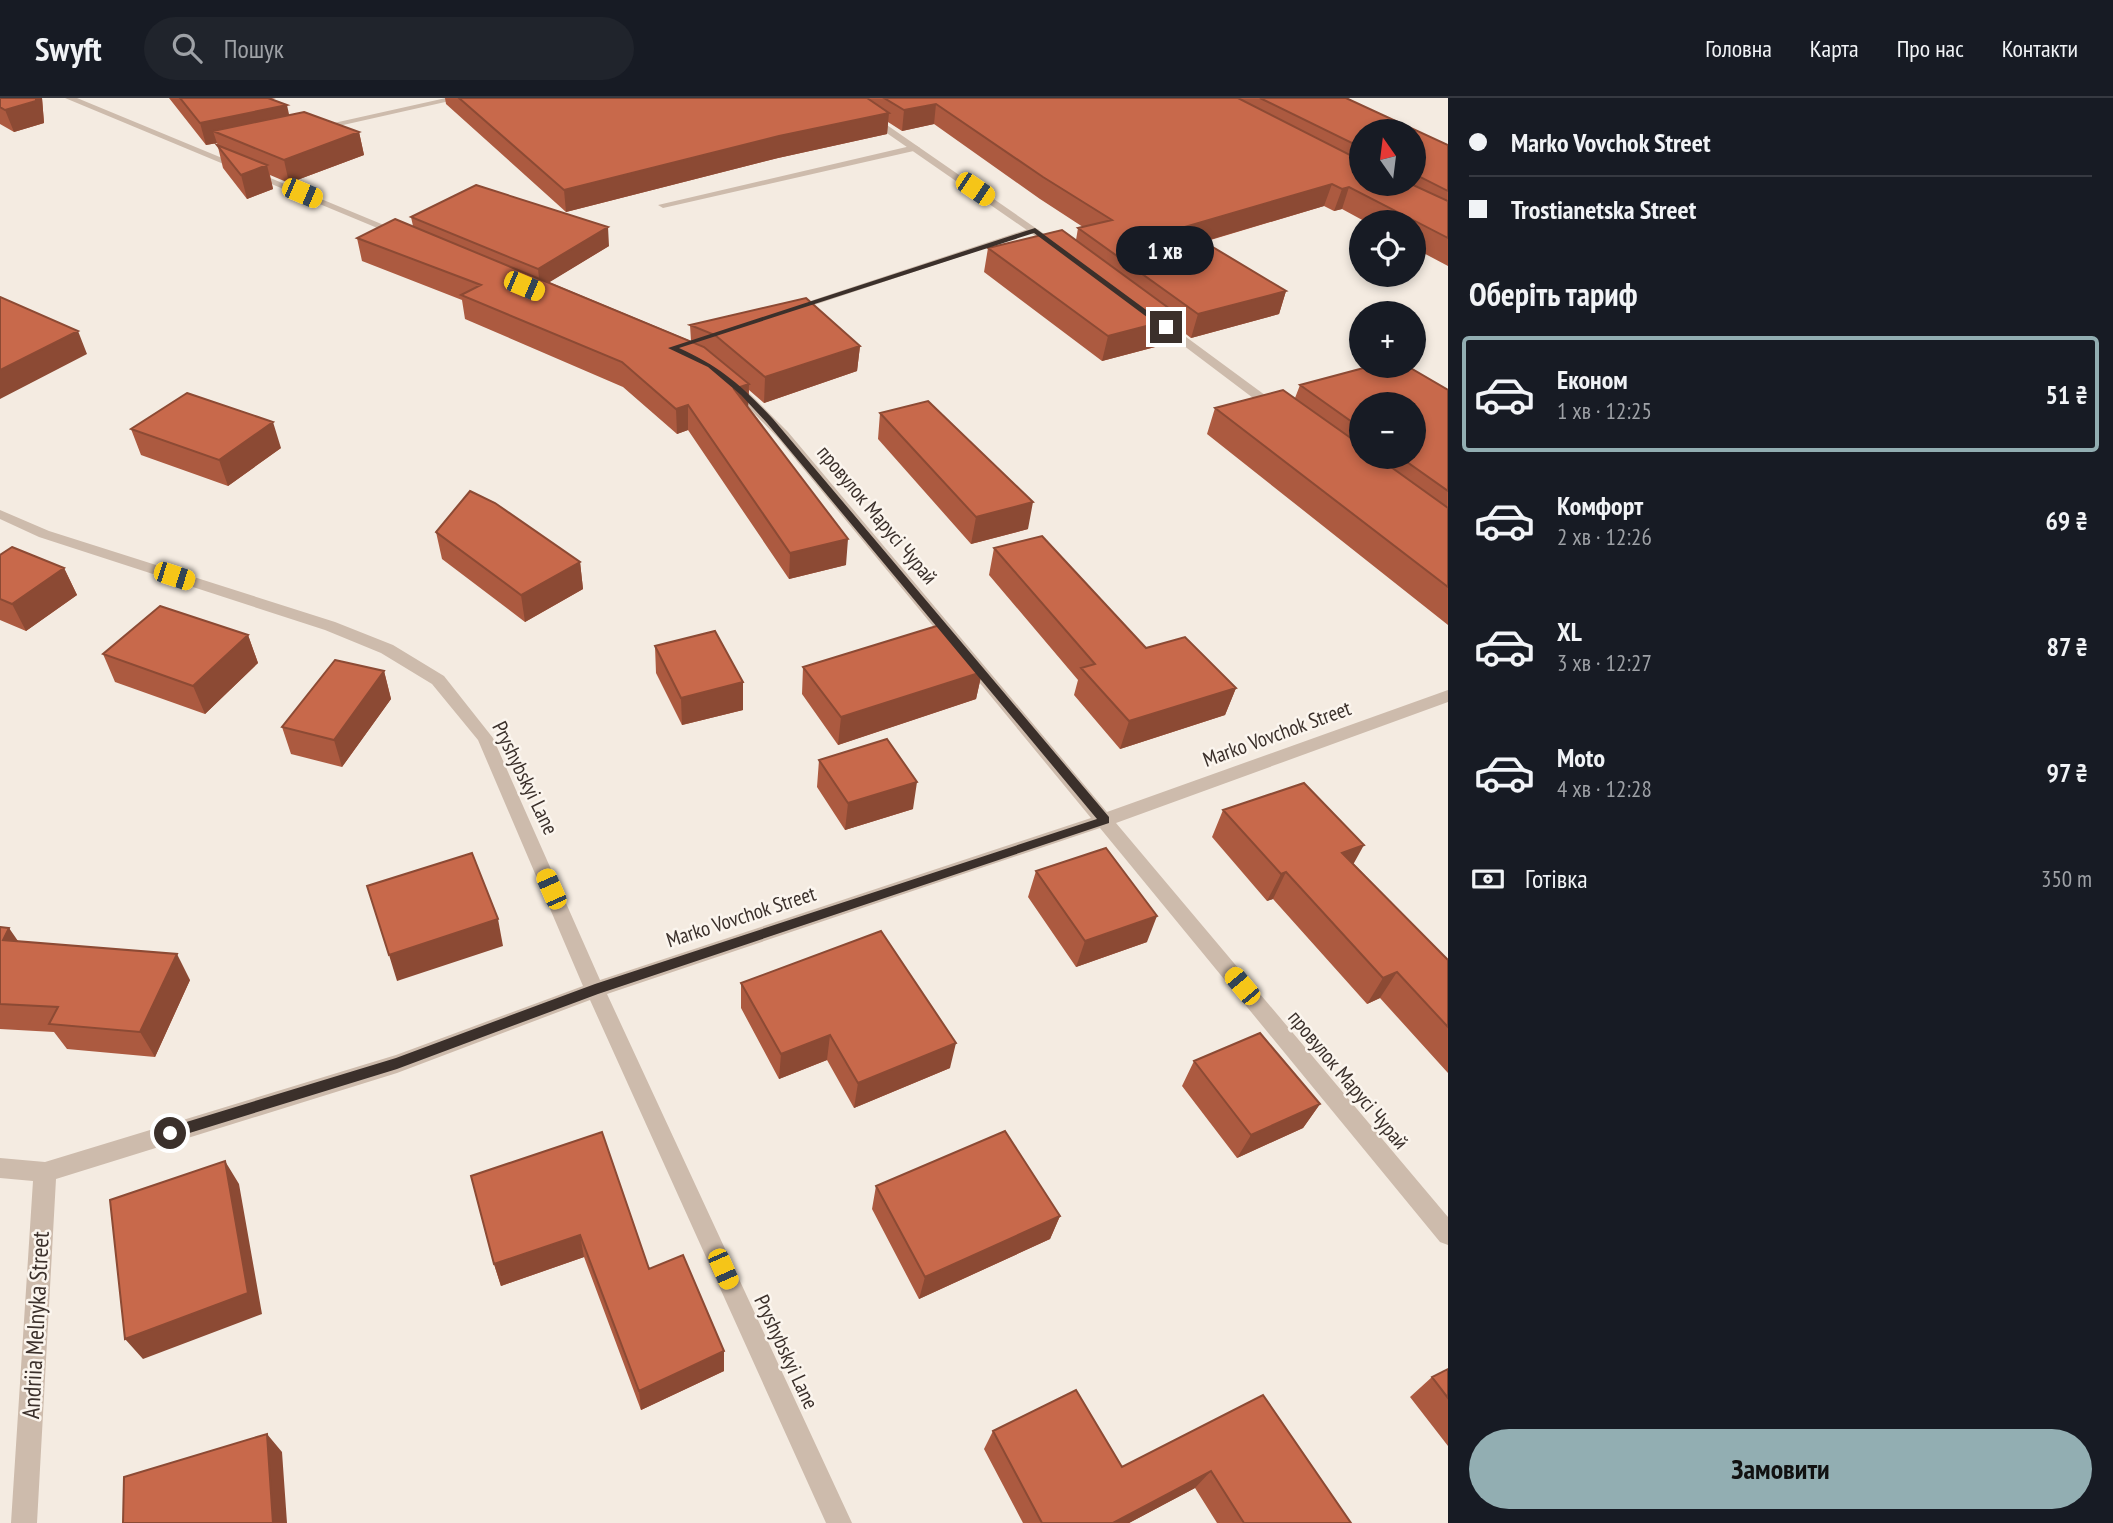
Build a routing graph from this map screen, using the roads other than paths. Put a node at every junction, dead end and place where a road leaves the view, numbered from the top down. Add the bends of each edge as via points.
1 (69, 98) edge
2 (459, 98) edge
3 (854, 106) edge
4 (297, 132) edge
5 (915, 148) junction
6 (663, 205) dead end
7 (1035, 230) junction
8 (418, 242) edge
9 (1069, 255) edge
10 (1147, 313) edge
11 (776, 314) edge
12 (719, 372) edge
13 (1292, 421) edge
14 (0, 514) edge
15 (1448, 696) edge
16 (1105, 820) junction
17 (595, 989) junction
18 (0, 1168) edge
19 (45, 1171) junction
20 (1448, 1234) edge
21 (24, 1523) edge
22 (839, 1523) edge

1 - 8 street via 210,150
2 - 4 street
3 - 5 street
5 - 6 street
5 - 7 street
7 - 9 street
7 - 11 street
10 - 13 street
12 - 16 street, провулок Марусі Чурай via 783,435
14 - 17 street, Pryshybskyi Lane via 44,534 330,626 387,649 438,680 485,738
15 - 16 street, Marko Vovchok Street
16 - 17 street, Marko Vovchok Street
16 - 20 street, провулок Марусі Чурай
17 - 19 street, Marko Vovchok Street via 397,1064
17 - 22 street, Pryshybskyi Lane
18 - 19 street
19 - 21 street, Andriia Melnyka Street

